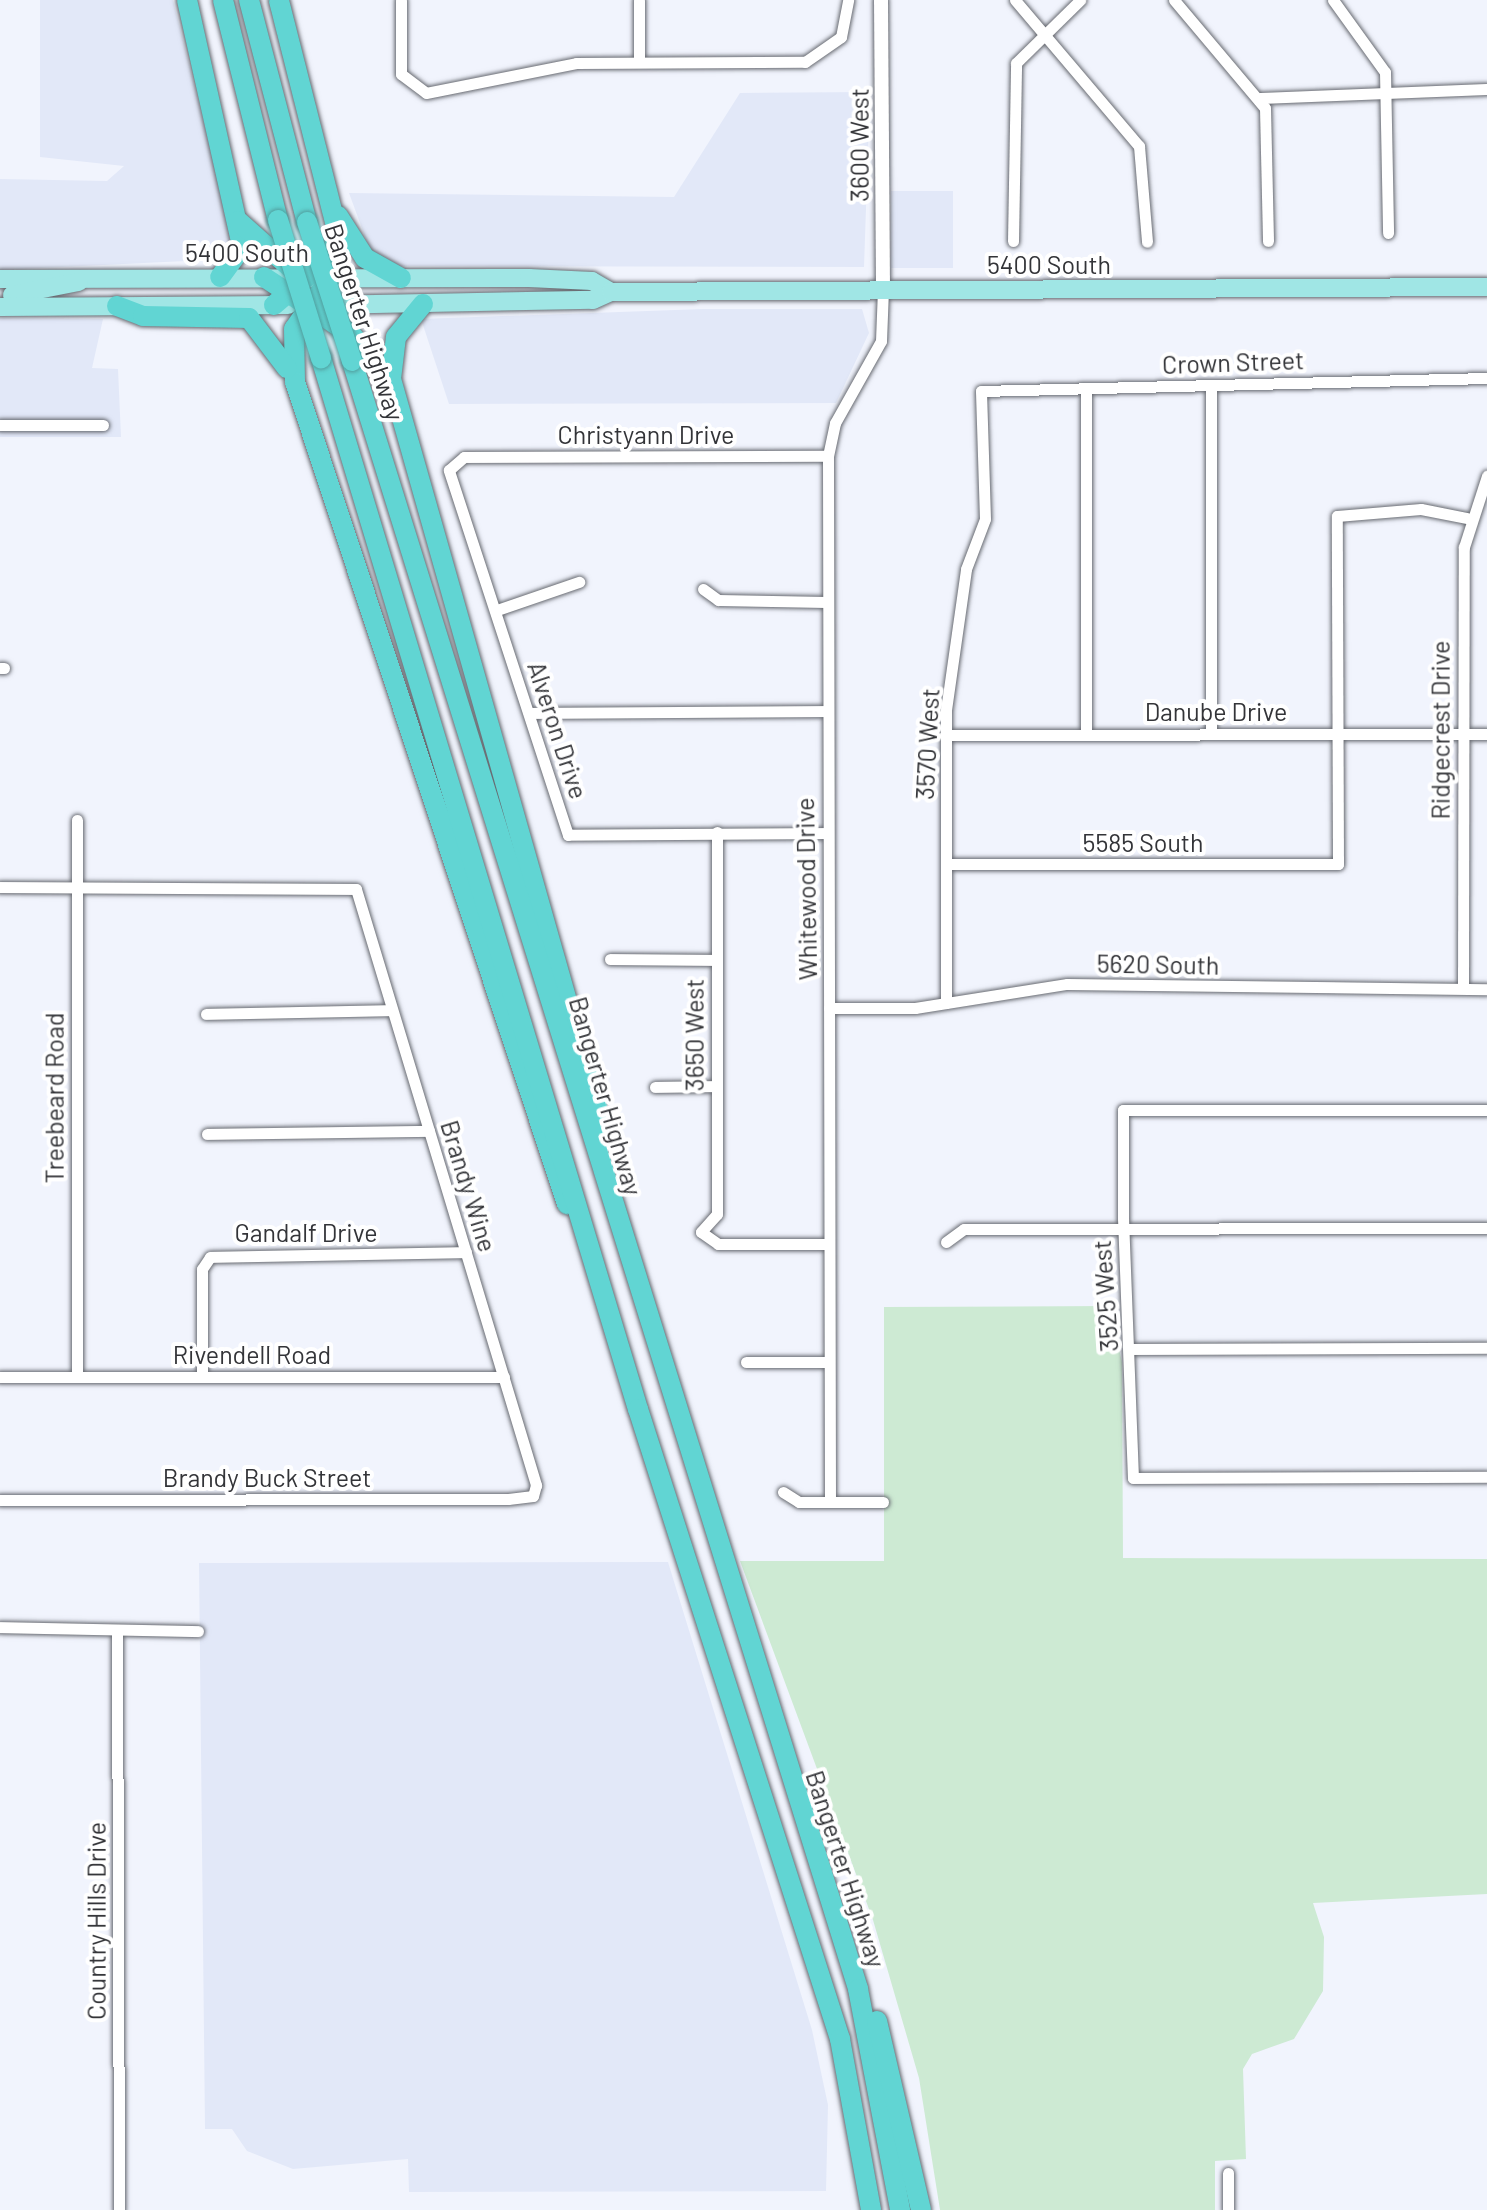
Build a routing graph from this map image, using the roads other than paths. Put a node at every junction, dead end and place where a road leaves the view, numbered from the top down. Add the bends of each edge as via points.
1 (187, 0) edge
2 (223, 0) edge
3 (249, 0) edge
4 (279, 0) edge
5 (401, 0) edge
6 (639, 0) edge
7 (848, 0) edge
8 (881, 0) edge
9 (1015, 0) edge
10 (1080, 0) edge
11 (1174, 0) edge
12 (1333, 0) edge
13 (1043, 32) junction
14 (639, 62) junction
15 (1487, 89) edge
16 (1388, 90) junction
17 (1260, 98) junction
18 (338, 216) junction
19 (238, 221) junction
20 (1388, 234) dead end
21 (1013, 241) dead end
22 (1268, 241) dead end
23 (1147, 242) dead end
24 (220, 277) junction
25 (264, 277) joint
26 (88, 278) junction
27 (402, 278) junction
28 (0, 279) edge
29 (1487, 287) edge
30 (883, 290) junction
31 (611, 292) junction
32 (308, 293) junction
33 (0, 295) edge
34 (423, 304) junction
35 (117, 306) junction
36 (0, 307) edge
37 (1487, 378) edge
38 (295, 382) junction
39 (1211, 385) junction
40 (1086, 388) junction
41 (394, 389) junction
42 (981, 391) joint
43 (0, 425) edge
44 (103, 425) dead end
45 (828, 456) junction
46 (464, 457) joint
47 (1487, 476) edge
48 (1467, 518) junction
49 (578, 582) dead end
50 (703, 589) dead end
51 (826, 602) junction
52 (497, 610) junction
53 (529, 712) junction
54 (827, 712) junction
55 (1086, 733) junction
56 (1211, 733) junction
57 (1462, 733) junction
58 (1337, 734) junction
59 (1487, 734) edge
60 (946, 735) junction
61 (77, 820) dead end
62 (717, 832) junction
63 (827, 832) junction
64 (948, 864) junction
65 (77, 887) junction
66 (0, 888) edge
67 (610, 959) dead end
68 (716, 960) junction
69 (1463, 988) junction
70 (1487, 988) edge
71 (946, 1002) junction
72 (830, 1008) junction
73 (392, 1010) junction
74 (206, 1014) dead end
75 (655, 1086) dead end
76 (716, 1086) junction
77 (1487, 1110) edge
78 (429, 1131) junction
79 (207, 1134) dead end
80 (1487, 1228) edge
81 (1122, 1229) junction
82 (946, 1242) dead end
83 (828, 1244) junction
84 (466, 1252) junction
85 (1487, 1348) edge
86 (1133, 1350) junction
87 (746, 1362) dead end
88 (828, 1362) junction
89 (0, 1377) edge
90 (77, 1377) junction
91 (202, 1377) junction
92 (504, 1377) junction
93 (668, 1399) junction
94 (638, 1409) junction
95 (1487, 1477) edge
96 (784, 1492) dead end
97 (533, 1496) joint
98 (0, 1500) edge
99 (830, 1502) junction
100 (883, 1502) dead end
101 (0, 1628) edge
102 (117, 1631) junction
103 (198, 1631) dead end
104 (858, 1989) junction
105 (860, 2132) junction
106 (1228, 2173) dead end
107 (119, 2210) edge
108 (861, 2210) edge
109 (872, 2210) edge
110 (900, 2210) edge
111 (920, 2210) edge
112 (1228, 2210) edge

1 - 19 highway
2 - 94 highway, Bangerter Highway, bridge via 278,220
3 - 93 highway, Bangerter Highway, bridge via 307,222
4 - 18 highway
5 - 14 street via 401,74 426,93 576,63
6 - 14 street
7 - 14 street via 840,38 805,62
8 - 30 street, 3600 West
9 - 13 street
10 - 13 street
11 - 17 street
12 - 16 street via 1374,48
13 - 21 street via 1013,74
13 - 23 street via 1139,146
15 - 16 street
16 - 17 street
16 - 20 street
17 - 22 street
18 - 27 highway via 365,258
18 - 32 highway via 335,251
19 - 24 highway via 241,258
19 - 32 highway
24 - 25 main road, 5400 South
24 - 26 main road, 5400 South
25 - 32 highway
26 - 28 main road, 5400 South
26 - 33 main road via 62,290
27 - 31 main road, 5400 South via 592,280
27 - 32 main road, 5400 South
29 - 30 main road, 5400 South
30 - 31 main road, 5400 South
30 - 45 street, Whitewood Drive via 881,341 835,423
31 - 34 main road, 5400 South via 592,300
32 - 34 main road, 5400 South
32 - 35 main road, 5400 South
32 - 38 highway via 289,351
32 - 41 highway via 364,347
34 - 41 highway via 392,346
35 - 36 main road, 5400 South
35 - 38 highway via 143,316 249,318
37 - 39 street, Crown Street
38 - 94 highway
39 - 40 street, Crown Street
39 - 56 street
40 - 42 street, Crown Street
40 - 55 street
41 - 93 highway via 570,1002
42 - 60 street, 3570 West via 985,518 964,584
43 - 44 street
45 - 46 street, Christyann Drive
45 - 51 street, Whitewood Drive
46 - 52 street, Alveron Drive via 450,478
47 - 48 street, Ridgecrest Drive
48 - 57 street, Ridgecrest Drive
48 - 58 street via 1420,509 1337,516
49 - 52 street
50 - 51 street via 718,600
51 - 54 street, Whitewood Drive
52 - 53 street, Alveron Drive
53 - 54 street
53 - 62 street, Alveron Drive via 568,835
54 - 63 street, Whitewood Drive
55 - 56 street, Danube Drive
55 - 60 street, Danube Drive
56 - 58 street, Danube Drive
57 - 58 street, Danube Drive
57 - 59 street, Danube Drive
57 - 69 street, Ridgecrest Drive
58 - 64 street, 5585 South via 1338,864
60 - 64 street, 3570 West
61 - 65 street, Treebeard Road
62 - 63 street, Alveron Drive
62 - 68 street, 3650 West
63 - 72 street, Whitewood Drive
64 - 71 street, 3570 West
65 - 66 street
65 - 73 street, Brandy Wine via 356,889
65 - 90 street, Treebeard Road
67 - 68 street
68 - 76 street, 3650 West
69 - 70 street, 5620 South
69 - 71 street, 5620 South via 1067,984
71 - 72 street, 5620 South
72 - 83 street, Whitewood Drive
73 - 74 street
73 - 78 street, Brandy Wine
75 - 76 street
76 - 83 street, 3650 West via 717,1214 700,1232 718,1244
77 - 81 street, 3525 West via 1123,1110
78 - 79 street
78 - 84 street, Brandy Wine
80 - 81 street
81 - 82 street via 964,1229
81 - 86 street, 3525 West
83 - 88 street, Whitewood Drive
84 - 91 street, Gandalf Drive via 210,1257 202,1269
84 - 92 street, Brandy Wine
85 - 86 street
86 - 95 street, 3525 West via 1133,1478
87 - 88 street
88 - 99 street, Whitewood Drive
89 - 90 street, Rivendell Road
90 - 91 street, Rivendell Road
91 - 92 street, Rivendell Road
92 - 97 street, Brandy Wine via 535,1474
93 - 104 highway, Bangerter Highway
94 - 105 highway, Bangerter Highway via 840,2039
96 - 99 street
97 - 98 street, Brandy Buck Street
99 - 100 street
101 - 102 street
102 - 103 street
102 - 107 street, Country Hills Drive
104 - 110 highway, Bangerter Highway
104 - 111 highway via 886,2048
105 - 108 highway
105 - 109 highway, Bangerter Highway
106 - 112 street

